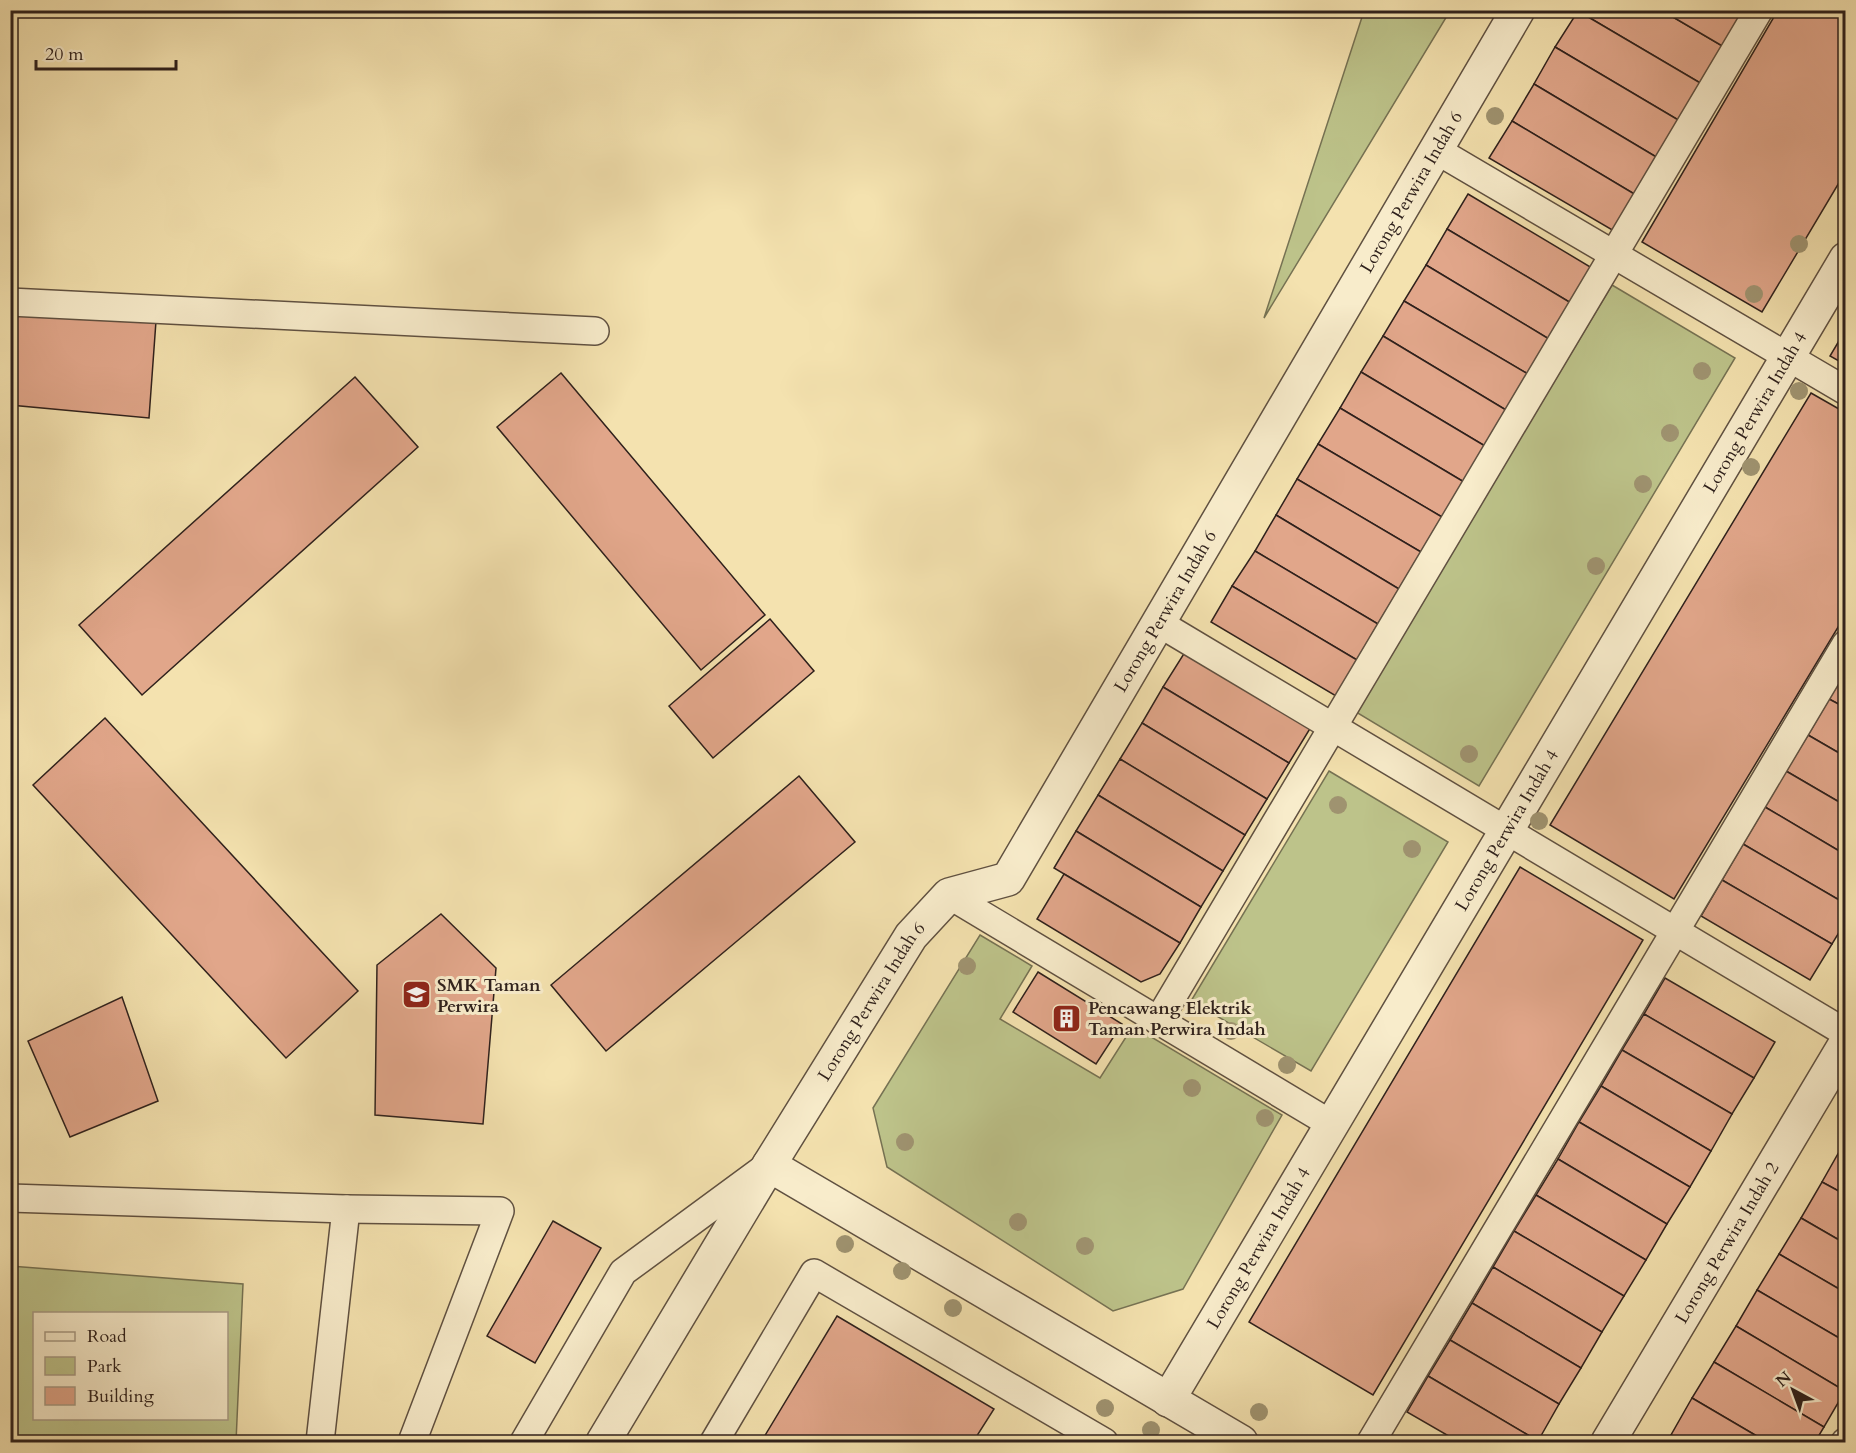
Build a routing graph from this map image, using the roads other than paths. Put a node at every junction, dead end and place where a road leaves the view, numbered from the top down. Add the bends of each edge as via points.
1 (1518, 10) edge
2 (1759, 10) edge
3 (1436, 150) junction
4 (1614, 255) junction
5 (1845, 260) edge
6 (10, 302) edge
7 (596, 331) dead end
8 (1788, 357) junction
9 (1845, 391) edge
10 (1157, 622) junction
11 (1845, 644) edge
12 (1334, 727) junction
13 (1506, 830) junction
14 (949, 895) junction
15 (1675, 931) junction
16 (1158, 1021) junction
17 (1845, 1033) edge
18 (1845, 1043) edge
19 (1331, 1125) junction
20 (769, 1165) junction
21 (10, 1198) edge
22 (346, 1209) junction
23 (1168, 1400) junction
24 (320, 1443) edge
25 (412, 1443) edge
26 (524, 1443) edge
27 (603, 1443) edge
28 (714, 1443) edge
29 (1104, 1443) edge
30 (1241, 1443) edge
31 (1371, 1443) edge
32 (1608, 1443) edge

1 - 3 street, Lorong Perwira Indah 6
2 - 4 lane
3 - 4 lane
3 - 10 street, Lorong Perwira Indah 6
4 - 8 lane
4 - 12 lane
5 - 8 street, Lorong Perwira Indah 4
6 - 7 lane
8 - 9 lane
8 - 13 street, Lorong Perwira Indah 4
10 - 12 lane
10 - 14 street, Lorong Perwira Indah 6 via 1008,879
11 - 15 lane
12 - 13 lane
12 - 16 lane
13 - 15 lane
13 - 19 street, Lorong Perwira Indah 4
14 - 16 lane
14 - 20 street, Lorong Perwira Indah 6 via 911,936
15 - 17 lane
15 - 31 lane
16 - 19 lane
18 - 32 street, Lorong Perwira Indah 2
19 - 23 street, Lorong Perwira Indah 4
20 - 23 street
20 - 26 lane via 623,1272
20 - 27 street, Lorong Perwira Indah 6
21 - 22 lane
22 - 24 lane
22 - 25 lane via 500,1210
23 - 30 street
28 - 29 lane via 814,1273

